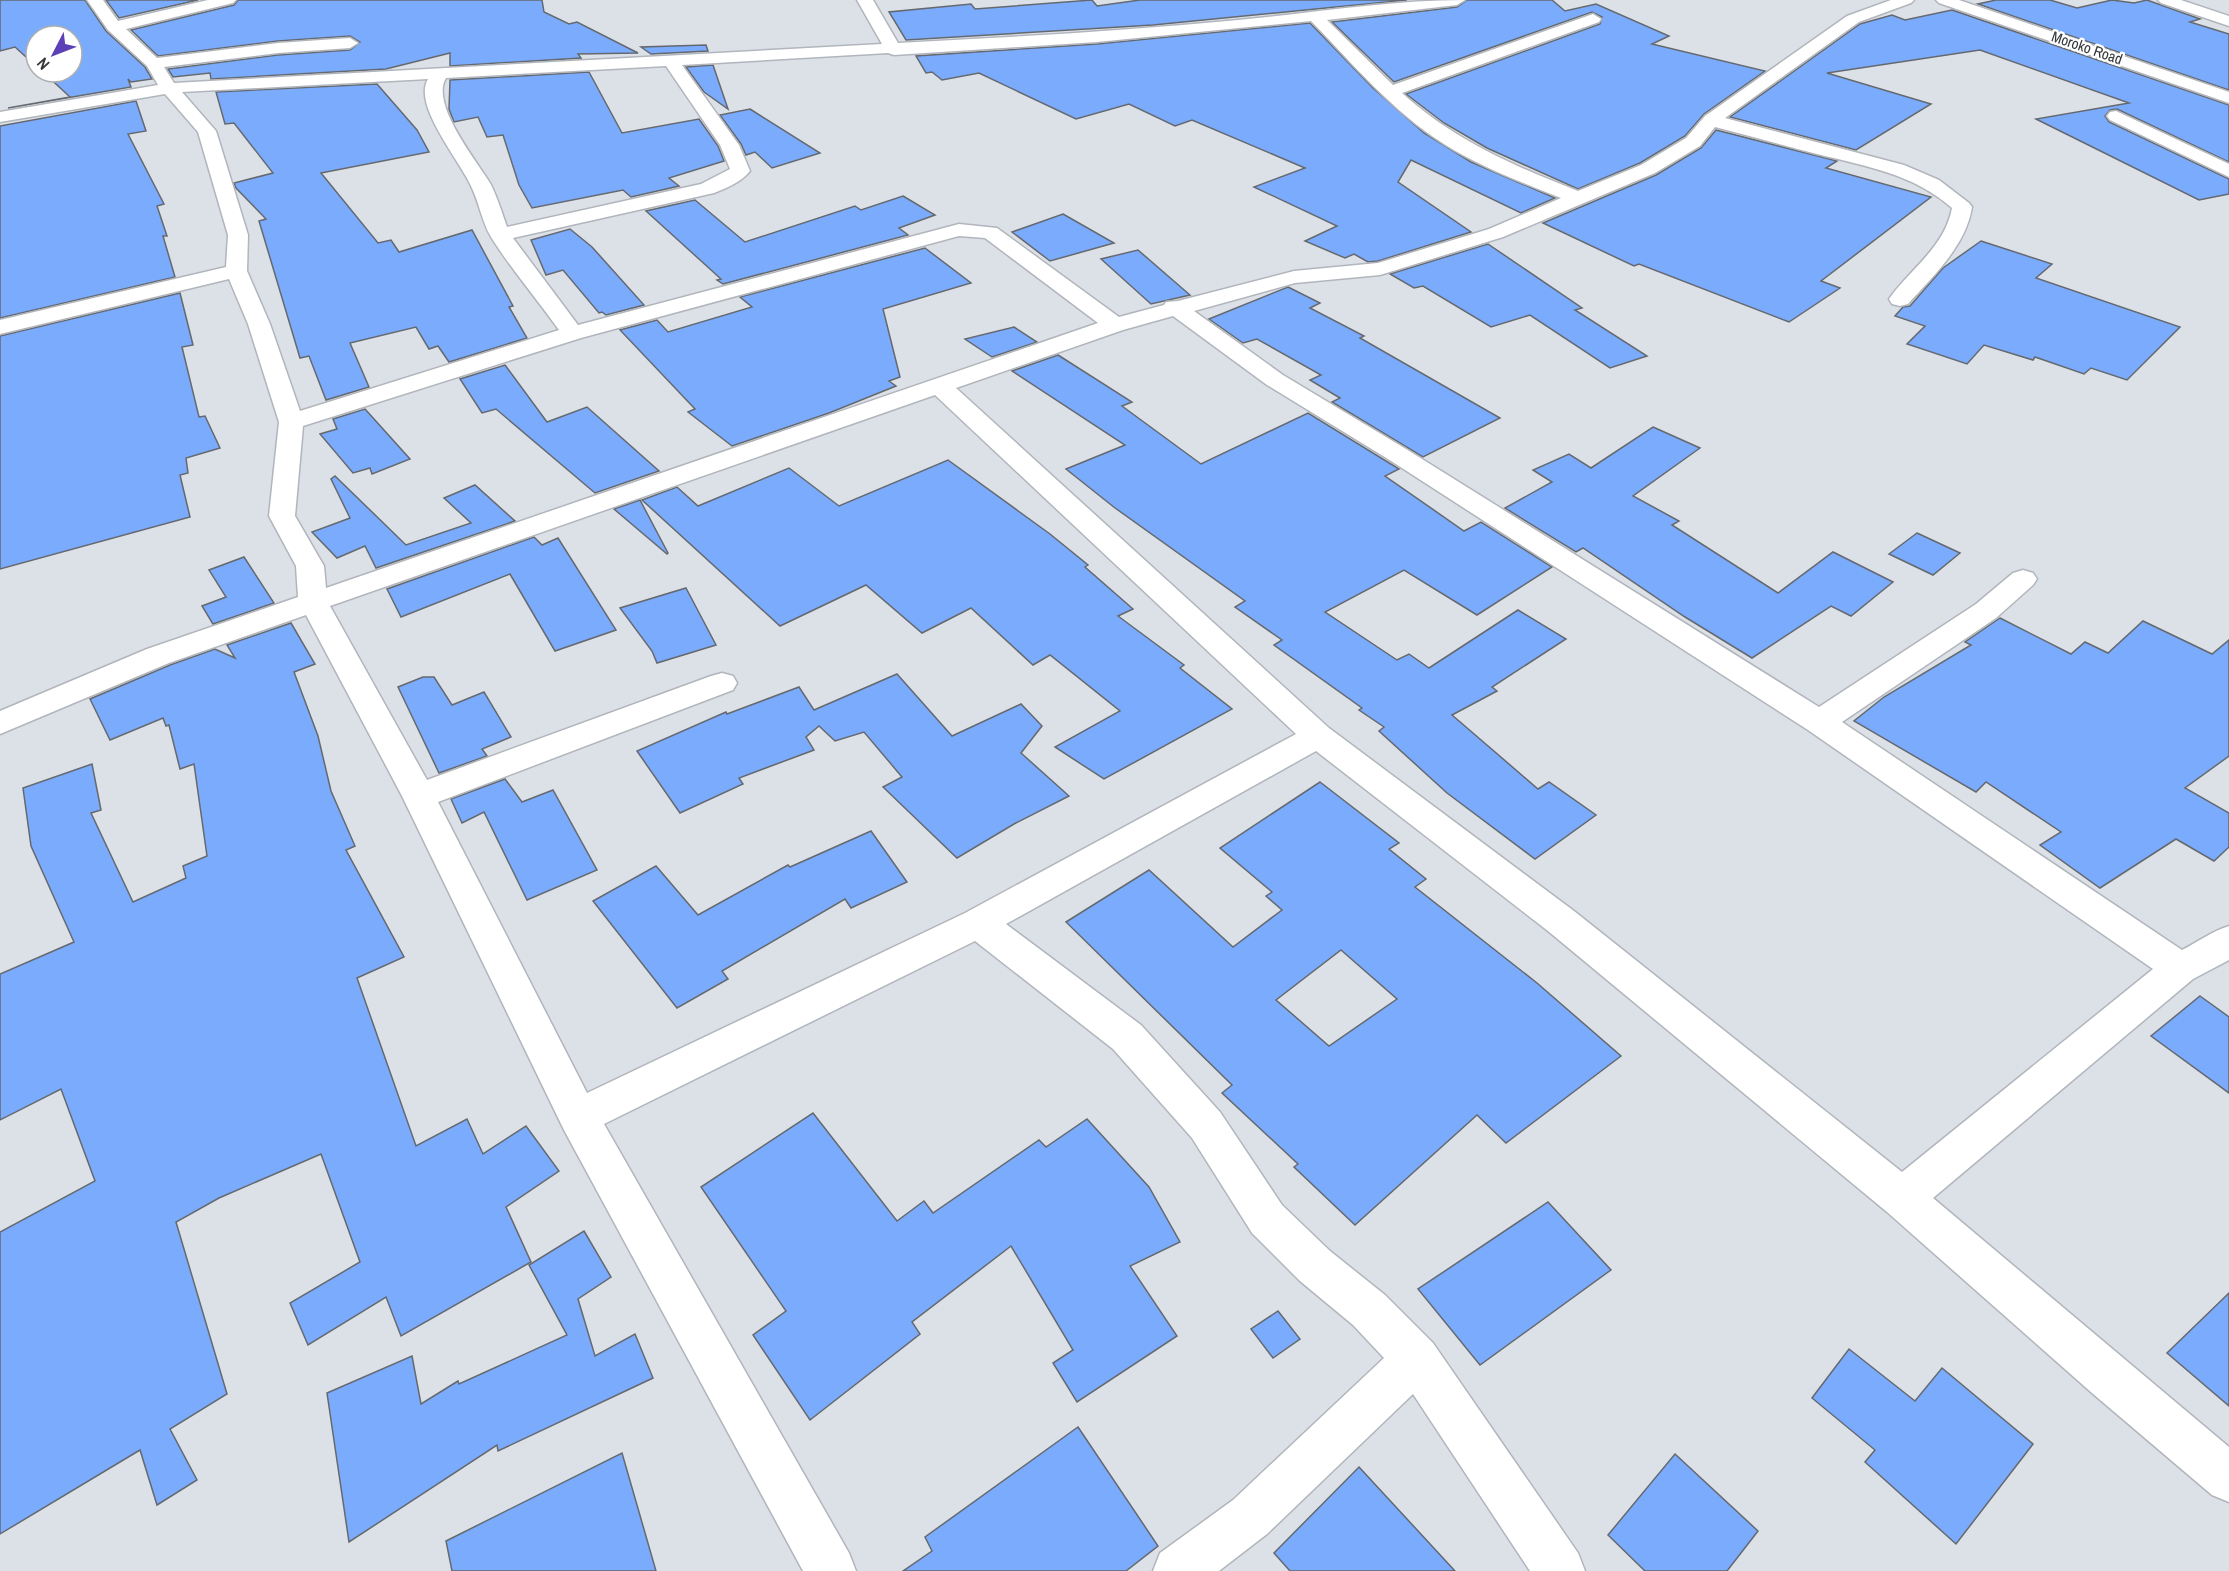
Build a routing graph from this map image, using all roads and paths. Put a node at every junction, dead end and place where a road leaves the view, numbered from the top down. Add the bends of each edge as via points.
1 (95, 0) edge
2 (228, 0) edge
3 (865, 0) edge
4 (1457, 0) edge
5 (1906, 0) edge
6 (1944, 0) edge
7 (2166, 0) edge
8 (1316, 17) junction
9 (1593, 19) dead end
10 (2229, 21) edge
11 (114, 27) junction
12 (350, 43) dead end
13 (894, 50) junction
14 (671, 61) junction
15 (153, 63) junction
16 (441, 72) junction
17 (169, 88) junction
18 (1390, 91) junction
19 (2229, 98) edge
20 (2116, 116) dead end
21 (0, 117) edge
22 (1711, 120) junction
23 (2229, 171) edge
24 (1580, 199) junction
25 (500, 235) junction
26 (236, 271) junction
27 (1900, 299) dead end
28 (1174, 308) junction
29 (1115, 325) junction
30 (0, 327) edge
31 (573, 333) junction
32 (940, 387) junction
33 (291, 422) junction
34 (2023, 579) dead end
35 (313, 601) junction
36 (722, 683) dead end
37 (1819, 722) junction
38 (0, 723) edge
39 (1318, 736) junction
40 (419, 796) junction
41 (978, 923) junction
42 (2225, 949) edge
43 (2180, 968) junction
44 (578, 1117) junction
45 (1902, 1198) junction
46 (1418, 1359) junction
47 (2229, 1478) edge
48 (831, 1571) edge
49 (1178, 1571) edge
50 (1560, 1571) edge

1 - 11 street
2 - 11 street
3 - 13 street
4 - 8 street
5 - 22 street via 1853,19
6 - 19 street, Moroko Road
7 - 10 street
8 - 13 street via 1155,33
8 - 18 street
9 - 18 street
11 - 15 street
12 - 15 street
13 - 14 street
14 - 16 street
14 - 25 street via 720,131 740,171 707,189
15 - 17 street
16 - 17 street
16 - 25 street via 433,85 435,102 451,138 481,185
17 - 21 street
17 - 26 street via 207,131 238,235
18 - 24 street via 1432,128 1467,149
20 - 23 street
22 - 24 street via 1693,142 1675,153
22 - 27 street via 1887,167 1936,186 1955,199 1962,214 1947,243
24 - 28 street via 1496,233 1380,269 1294,277
25 - 31 street
26 - 30 street
26 - 33 street via 259,324
28 - 29 street
28 - 37 street via 1275,380
29 - 31 street via 990,232 967,229
29 - 32 street
31 - 33 street
32 - 35 street
32 - 39 street
33 - 35 street via 282,516 310,566
34 - 37 street via 1986,611
35 - 38 street via 158,656
35 - 40 street
36 - 40 street
37 - 43 street
39 - 41 street
39 - 45 street via 1561,921
40 - 44 street
41 - 44 street
41 - 46 street via 1127,1037 1206,1125 1267,1219
42 - 43 street
43 - 45 street
44 - 48 street
45 - 47 street
46 - 49 street via 1250,1517
46 - 50 street

